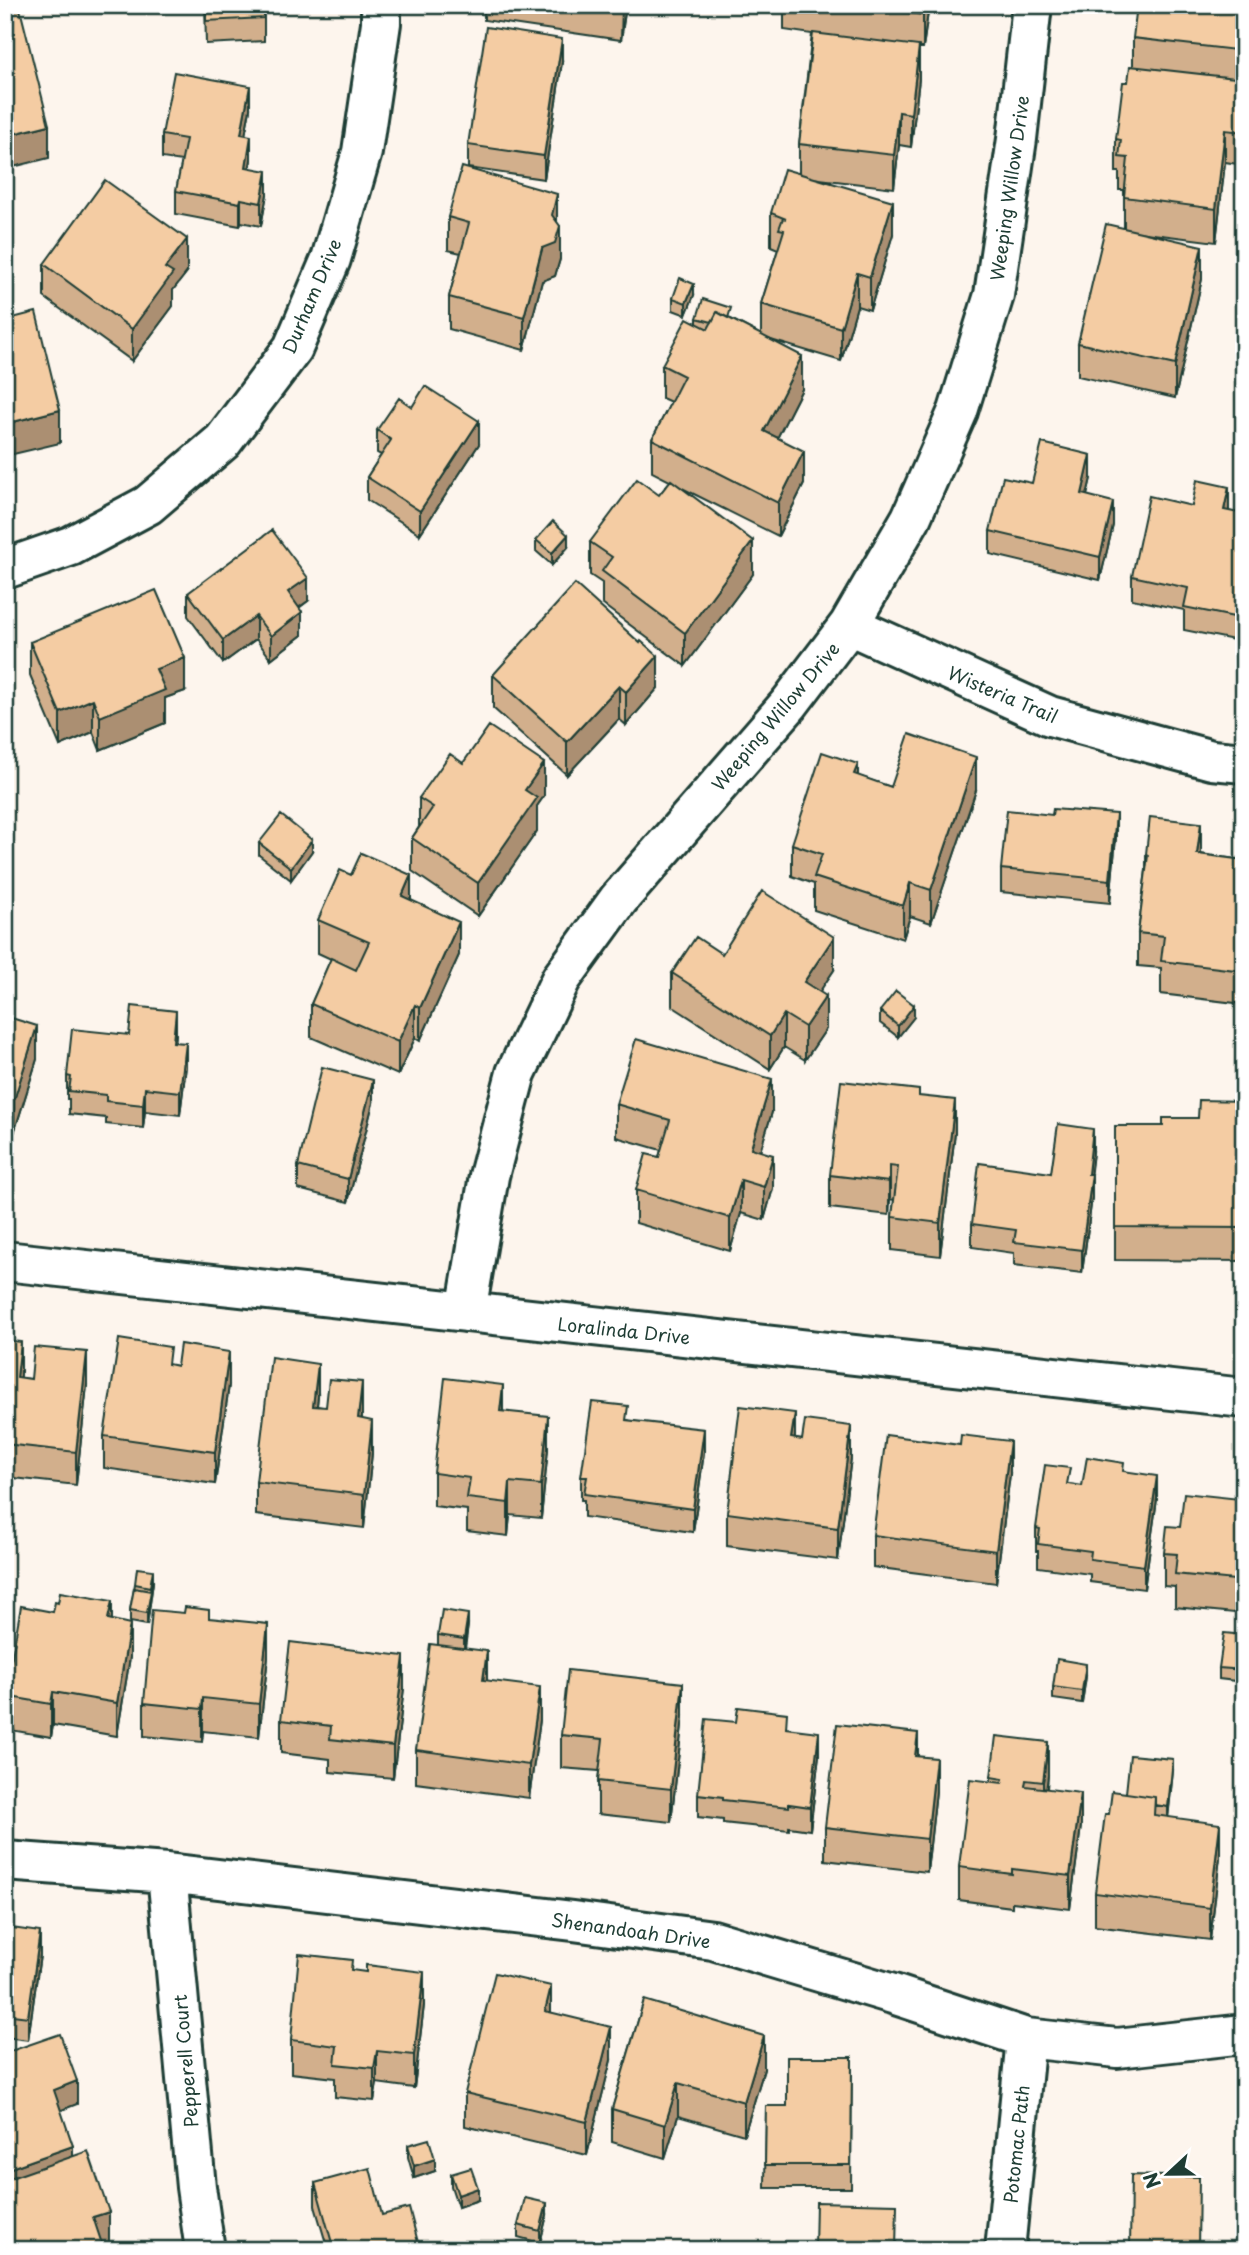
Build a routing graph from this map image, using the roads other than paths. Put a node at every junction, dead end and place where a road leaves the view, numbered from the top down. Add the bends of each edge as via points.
1 (381, 5) edge
2 (1032, 5) edge
3 (5, 569) edge
4 (849, 625) junction
5 (1244, 763) edge
6 (5, 1261) edge
7 (466, 1312) junction
8 (1244, 1398) edge
9 (5, 1861) edge
10 (167, 1873) junction
11 (1244, 2034) edge
12 (1026, 2038) junction
13 (205, 2250) edge
14 (1005, 2250) edge

1 - 3 street, Durham Drive via 362,152 331,259 293,348 223,441 148,505 71,546
2 - 4 street, Weeping Willow Drive via 994,295 958,411 911,518
4 - 5 street, Wisteria Trail via 1050,716 1212,760
4 - 7 street, Weeping Willow Drive via 789,704 619,899 561,979 516,1073 489,1176
6 - 7 street, Loralinda Drive
7 - 8 street, Loralinda Drive
9 - 10 street, Shenandoah Drive
10 - 12 street, Shenandoah Drive via 713,1940
10 - 13 street, Pepperell Court
11 - 12 street, Shenandoah Drive via 1117,2048
12 - 14 street, Potomac Path

